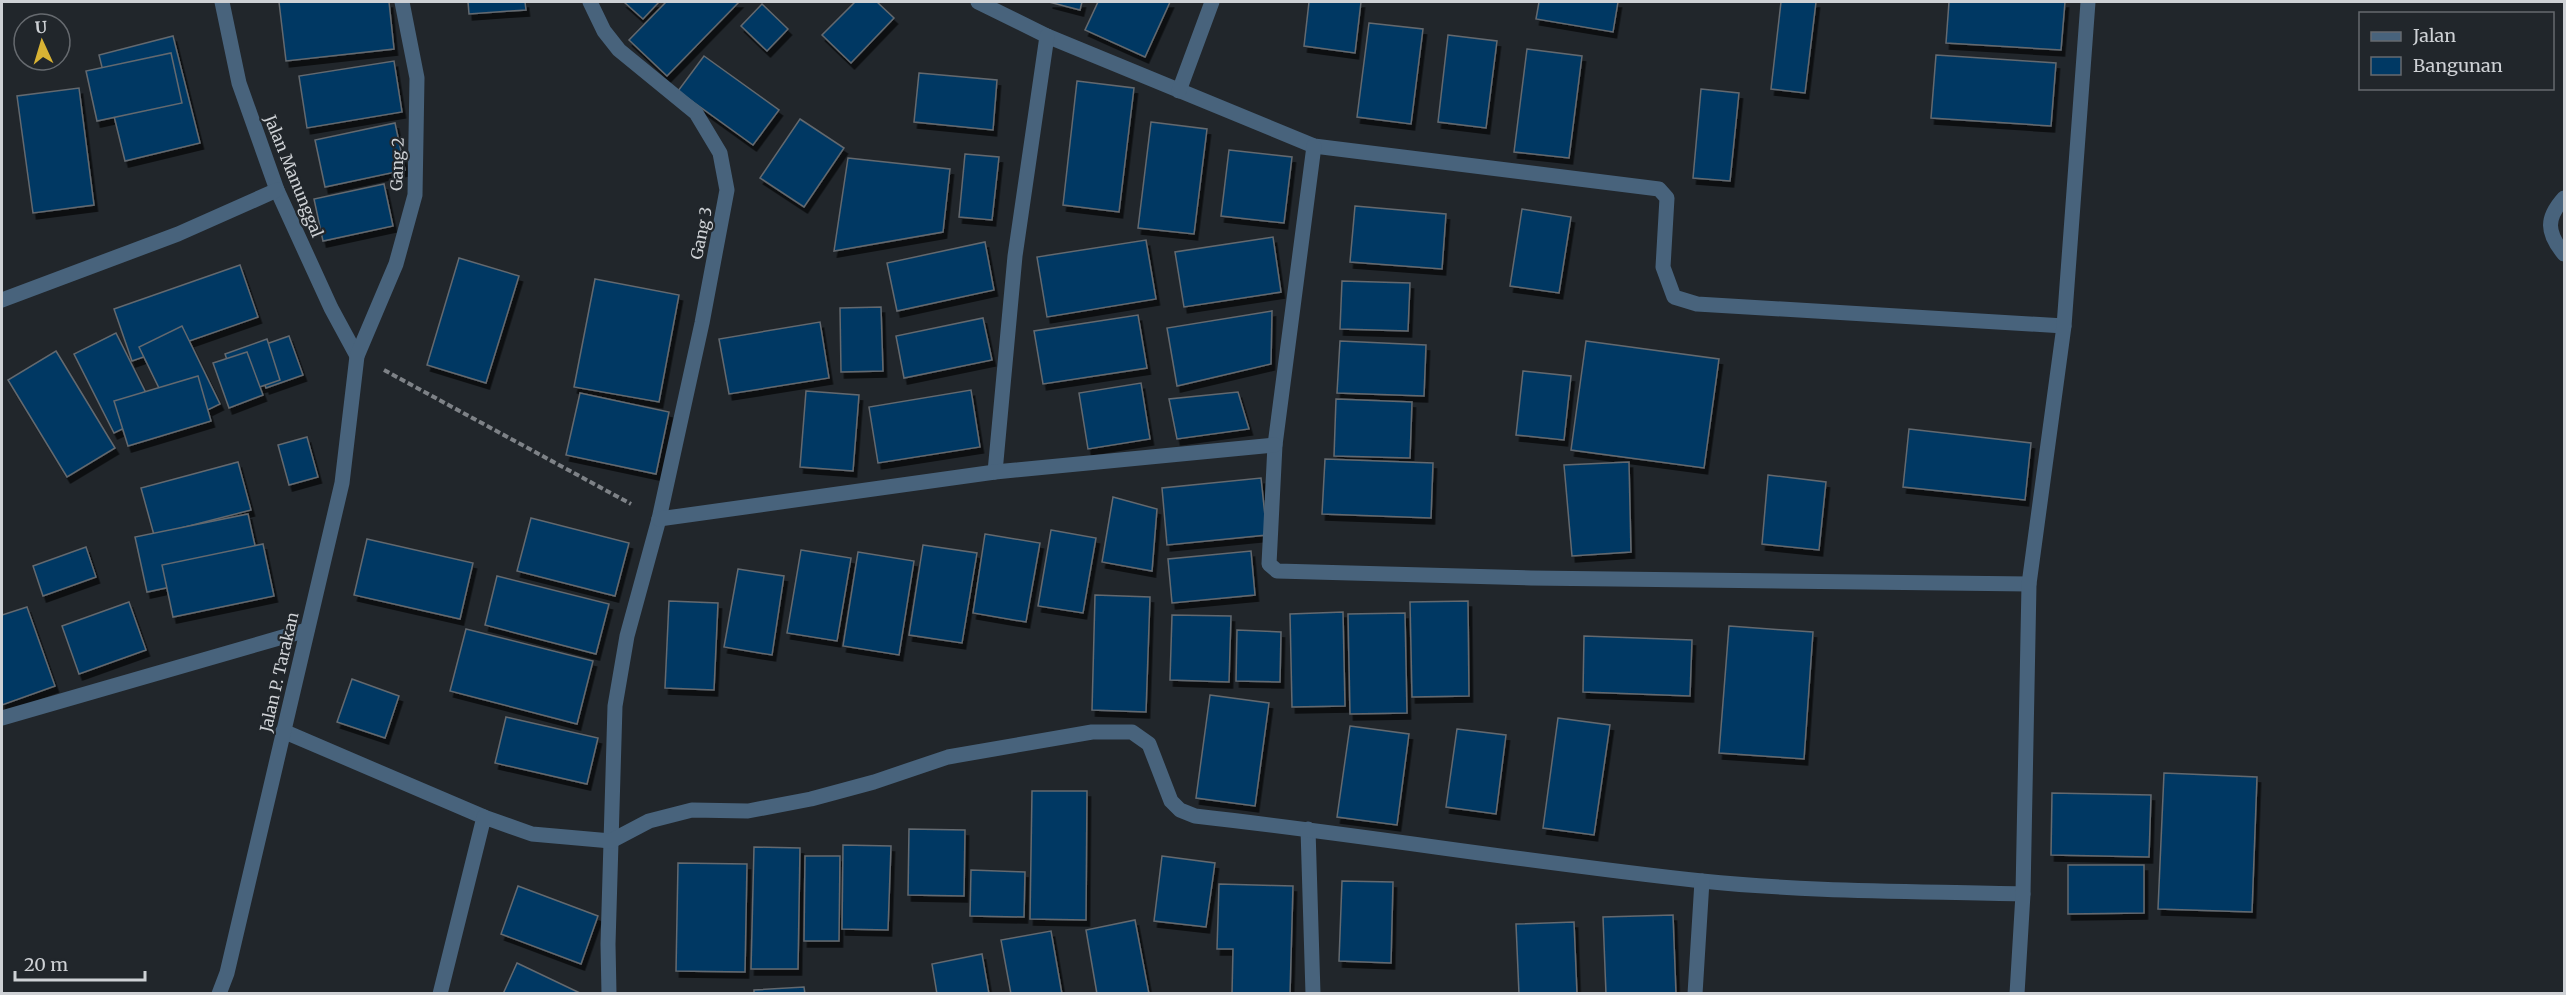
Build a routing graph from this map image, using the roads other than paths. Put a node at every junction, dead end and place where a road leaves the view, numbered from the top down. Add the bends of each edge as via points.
1 (222, 2) edge
2 (402, 2) edge
3 (590, 2) edge
4 (978, 2) edge
5 (1212, 2) edge
6 (2088, 2) edge
7 (1047, 36) junction
8 (1179, 90) junction
9 (1314, 146) junction
10 (277, 190) junction
11 (2565, 198) edge
12 (2565, 254) edge
13 (2, 300) edge
14 (2064, 326) junction
15 (357, 356) junction
16 (1275, 446) junction
17 (995, 472) junction
18 (659, 519) junction
19 (2029, 584) junction
20 (307, 630) junction
21 (2, 718) edge
22 (283, 731) junction
23 (484, 817) junction
24 (1308, 829) junction
25 (611, 841) junction
26 (1702, 881) junction
27 (2023, 894) junction
28 (219, 993) edge
29 (440, 993) edge
30 (609, 993) edge
31 (1313, 993) edge
32 (1695, 993) edge
33 (2017, 993) edge

1 - 10 street, Jalan Manunggal via 239,83
2 - 15 street, Gang 2 via 417,78 415,195 396,264
3 - 18 street, Gang 3 via 604,31 619,50 696,113 720,153 728,190
4 - 7 street
5 - 8 street
6 - 14 street
7 - 8 street
7 - 17 street via 1015,256
8 - 9 street
9 - 14 street via 1659,189 1667,198 1663,267 1674,297 1697,304
9 - 16 street
10 - 13 street via 178,234
10 - 15 street, Jalan Manunggal
11 - 12 street via 2552,212 2550,225
14 - 19 street
15 - 20 street, Jalan P. Tarakan via 342,483
16 - 17 street
16 - 19 street via 1269,564 1277,571
17 - 18 street
18 - 25 street, Gang 3 via 627,636 615,706
19 - 27 street
20 - 21 street
20 - 22 street, Jalan P. Tarakan
22 - 23 street
22 - 28 street, Jalan P. Tarakan via 227,973
23 - 25 street via 532,834
23 - 29 street
24 - 25 street via 1195,816 1180,810 1171,801 1149,744 1132,732 1092,732 948,757 811,799 748,811 692,810 648,821
24 - 26 street
24 - 31 street
25 - 30 street, Gang 3
26 - 27 street
26 - 32 street
27 - 33 street

